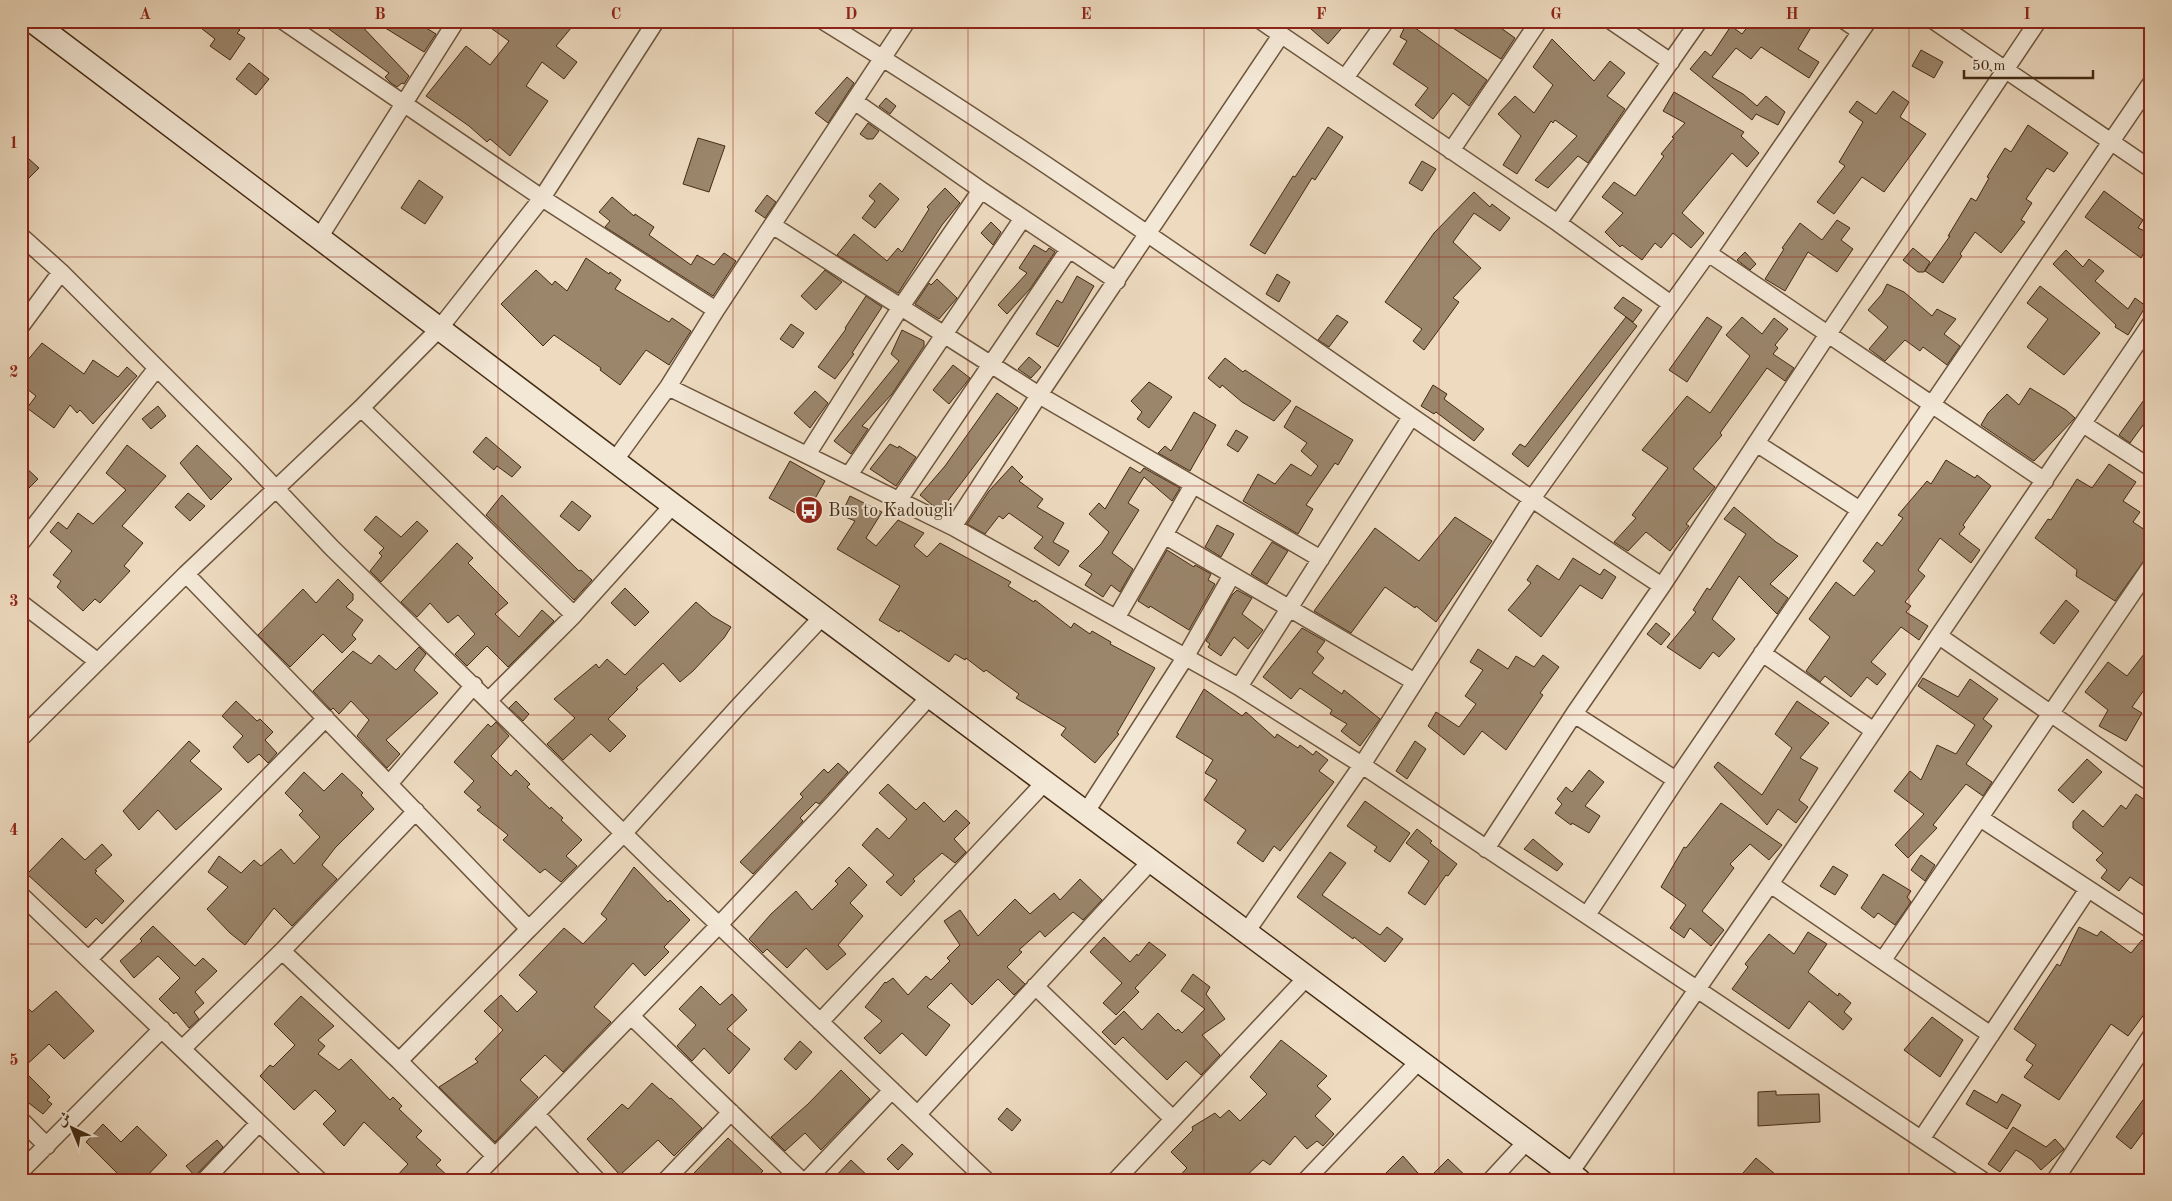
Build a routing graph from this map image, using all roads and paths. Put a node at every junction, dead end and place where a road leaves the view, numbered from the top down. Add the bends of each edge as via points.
1 (32, 21) edge
2 (283, 21) edge
3 (456, 21) edge
4 (656, 21) edge
5 (823, 21) edge
6 (907, 21) edge
7 (1261, 21) edge
8 (1386, 21) edge
9 (1539, 21) edge
10 (1611, 21) edge
11 (1699, 21) edge
12 (1845, 21) edge
13 (1934, 21) edge
14 (2038, 21) edge
15 (1864, 26) edge
16 (1281, 35) junction
17 (882, 58) junction
18 (1670, 62) junction
19 (2006, 70) junction
20 (1345, 78) junction
21 (2151, 83) edge
22 (854, 101) junction
23 (404, 102) junction
24 (2112, 142) junction
25 (1451, 151) junction
26 (2151, 169) edge
27 (981, 190) junction
28 (542, 198) junction
29 (1023, 218) junction
30 (1558, 223) junction
31 (772, 225) junction
32 (1149, 234) junction
33 (21, 236) edge
34 (319, 238) junction
35 (1069, 249) junction
36 (1708, 253) junction
37 (61, 272) junction
38 (1117, 281) junction
39 (1671, 304) junction
40 (900, 308) junction
41 (716, 310) junction
42 (2151, 323) edge
43 (21, 326) edge
44 (440, 329) junction
45 (1828, 334) junction
46 (944, 335) junction
47 (991, 365) junction
48 (156, 369) junction
49 (668, 387) junction
50 (1039, 395) junction
51 (1931, 404) junction
52 (361, 408) junction
53 (1411, 417) junction
54 (2083, 424) junction
55 (1756, 443) junction
56 (807, 455) junction
57 (615, 460) junction
58 (2151, 468) edge
59 (849, 475) junction
60 (2045, 481) junction
61 (1193, 485) junction
62 (276, 489) junction
63 (899, 500) junction
64 (1531, 500) junction
65 (673, 505) junction
66 (1860, 510) junction
67 (953, 527) junction
68 (1164, 535) junction
69 (21, 542) edge
70 (1321, 559) junction
71 (2151, 566) edge
72 (186, 574) junction
73 (1232, 575) junction
74 (1662, 586) junction
75 (21, 603) edge
76 (1289, 609) junction
77 (574, 615) junction
78 (823, 616) junction
79 (1117, 617) junction
80 (1939, 636) junction
81 (1762, 653) junction
82 (1186, 656) junction
83 (97, 661) junction
84 (1415, 682) junction
85 (474, 686) junction
86 (1239, 688) junction
87 (930, 696) junction
88 (489, 700) junction
89 (2050, 713) junction
90 (1574, 714) junction
91 (326, 718) junction
92 (1874, 731) junction
93 (21, 738) edge
94 (1362, 765) junction
95 (1676, 780) junction
96 (1045, 782) junction
97 (2151, 783) edge
98 (389, 784) junction
99 (416, 811) junction
100 (1086, 812) junction
101 (1980, 818) junction
102 (624, 833) junction
103 (1486, 849) junction
104 (1152, 860) junction
105 (1770, 884) junction
106 (2088, 889) junction
107 (21, 895) edge
108 (1587, 915) junction
109 (719, 925) junction
110 (529, 929) junction
111 (2151, 930) edge
112 (1247, 931) junction
113 (282, 951) junction
114 (89, 959) junction
115 (1884, 960) junction
116 (1307, 977) junction
117 (1035, 986) junction
118 (1697, 990) junction
119 (632, 1016) junction
120 (820, 1022) junction
121 (162, 1029) junction
122 (1991, 1035) junction
123 (2151, 1036) edge
124 (182, 1049) junction
125 (1420, 1060) junction
126 (399, 1061) junction
127 (892, 1090) junction
128 (731, 1112) junction
129 (536, 1114) junction
130 (918, 1114) junction
131 (21, 1120) edge
132 (1173, 1120) junction
133 (259, 1123) junction
134 (1922, 1138) junction
135 (1527, 1141) junction
136 (47, 1146) junction
137 (495, 1156) junction
138 (21, 1171) edge
139 (1574, 1177) edge
140 (205, 1180) edge
141 (319, 1180) edge
142 (472, 1180) edge
143 (597, 1180) edge
144 (666, 1180) edge
145 (801, 1180) edge
146 (806, 1180) edge
147 (986, 1180) edge
148 (1116, 1180) edge
149 (1306, 1180) edge
150 (1491, 1180) edge
151 (1982, 1180) edge
152 (2055, 1180) edge

1 - 34 main road
2 - 23 street
3 - 23 street
4 - 28 street
5 - 17 street
6 - 17 street
7 - 16 street
8 - 20 street
9 - 25 street
10 - 18 street
11 - 18 street
12 - 15 street
13 - 19 street
14 - 19 street
15 - 36 street
16 - 20 street
16 - 32 street
17 - 22 street
17 - 32 street
18 - 30 street
19 - 24 street
19 - 45 street
20 - 25 street
21 - 24 street
22 - 27 street
22 - 31 street
23 - 28 street
23 - 34 street
24 - 26 street
24 - 51 street
25 - 30 street
27 - 29 street
27 - 40 street
28 - 41 street
28 - 44 street
29 - 35 street
29 - 46 street
30 - 39 street
31 - 40 street
31 - 41 street
32 - 38 street
32 - 53 street
33 - 37 street
34 - 44 main road
35 - 38 street
35 - 47 street
36 - 39 street
36 - 45 street
37 - 43 street
37 - 48 street
38 - 50 street
39 - 64 street
40 - 46 street
40 - 56 street
41 - 49 street
42 - 54 street
44 - 52 street
44 - 57 main road
45 - 51 street
45 - 55 street
46 - 47 street
46 - 59 street
47 - 50 street
47 - 63 street
48 - 62 street
48 - 69 street
49 - 56 street
49 - 57 street
50 - 61 street
50 - 67 street
51 - 60 street
51 - 66 street
52 - 62 street
52 - 77 street
53 - 64 street
53 - 70 street
54 - 58 street
54 - 60 street
55 - 66 street
55 - 74 street
56 - 59 street
57 - 65 main road
59 - 63 street
60 - 80 street
61 - 68 street
61 - 70 street
62 - 72 street
62 - 85 street
63 - 67 street
64 - 74 street
64 - 84 street
65 - 77 street
65 - 78 main road
66 - 81 street
67 - 79 street
68 - 73 street
68 - 79 street
70 - 76 street
71 - 89 street
72 - 83 street
72 - 91 street
73 - 76 street
73 - 82 street
74 - 90 street
75 - 83 street
76 - 84 street
76 - 86 street
77 - 88 street
78 - 87 main road
78 - 102 street
79 - 82 street
80 - 89 street
80 - 92 street
81 - 92 street
81 - 95 street
82 - 86 street
82 - 100 street
83 - 93 street
84 - 94 street
85 - 88 street
85 - 98 street
86 - 94 street
87 - 96 main road
87 - 109 street
88 - 102 street
89 - 97 street
89 - 101 street
90 - 95 street
90 - 103 street
91 - 98 street
91 - 114 street
92 - 105 street
94 - 103 street
94 - 112 street
95 - 108 street
96 - 100 main road
96 - 120 street
98 - 99 street
99 - 110 street
99 - 113 street
100 - 104 main road
101 - 106 street
101 - 115 street
102 - 109 street
102 - 110 street
103 - 108 street
104 - 112 main road
104 - 117 street
105 - 115 street
105 - 118 street
106 - 111 street
106 - 122 street
107 - 114 street
108 - 118 street
109 - 119 street
109 - 120 street
110 - 126 street
112 - 116 main road
113 - 124 street
113 - 126 street
114 - 121 street
115 - 122 street
116 - 125 main road
116 - 132 street
117 - 130 street
117 - 132 street
118 - 134 street
118 - 139 street
119 - 128 street
119 - 129 street
120 - 127 street
121 - 124 street
121 - 136 street
122 - 134 street
123 - 152 street
124 - 133 street
125 - 135 main road
125 - 149 street
126 - 137 street
127 - 130 street
127 - 146 street
128 - 144 street
128 - 145 street
129 - 137 street
129 - 143 street
130 - 147 street
131 - 136 street
132 - 148 street
133 - 140 street
133 - 141 street
134 - 151 street
135 - 139 main road
135 - 150 street
136 - 138 street
137 - 142 street

